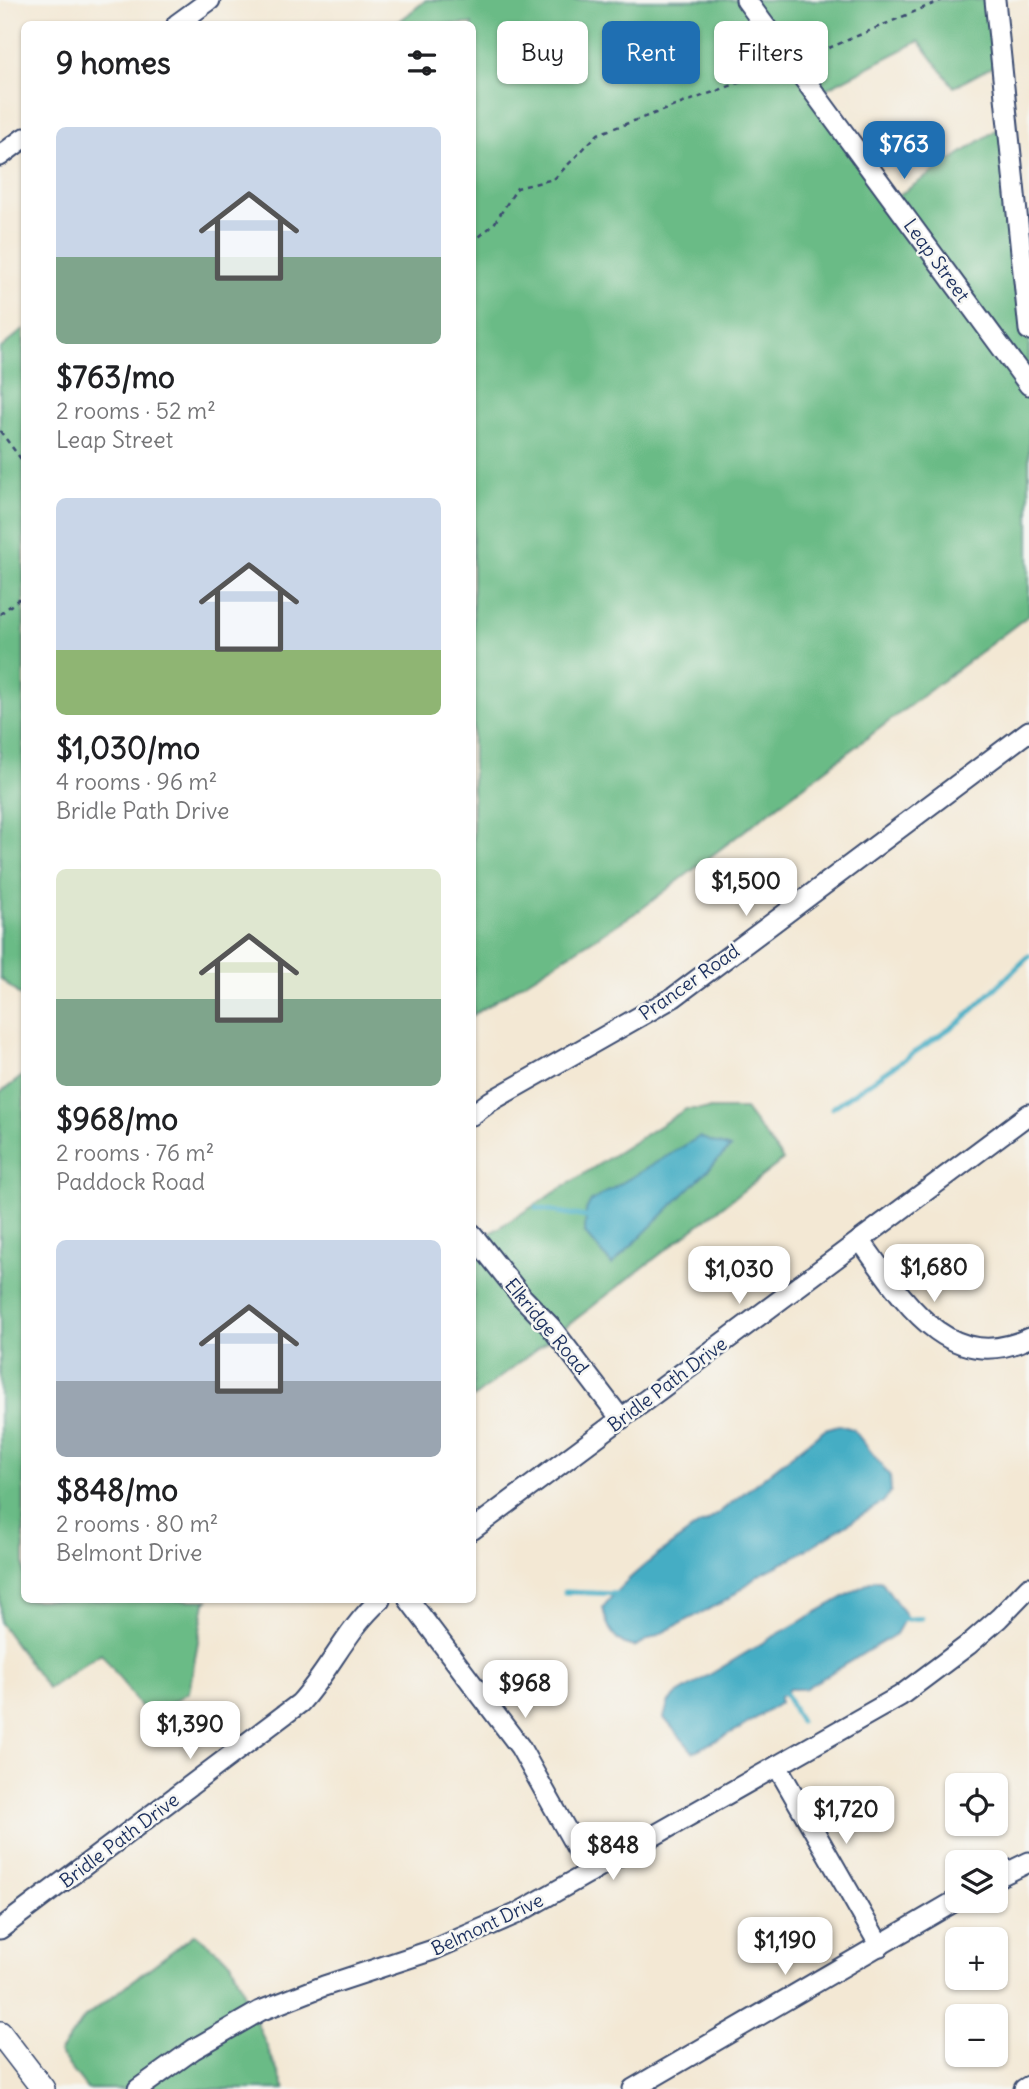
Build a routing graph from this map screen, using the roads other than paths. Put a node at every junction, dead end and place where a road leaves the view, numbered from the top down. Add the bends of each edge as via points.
1 (210, 0) edge
2 (746, 0) edge
3 (995, 0) edge
4 (181, 21) edge
5 (21, 140) edge
6 (0, 156) edge
7 (1029, 330) edge
8 (1029, 385) edge
9 (1029, 731) edge
10 (476, 1112) edge
11 (1029, 1114) edge
12 (476, 1239) edge
13 (860, 1240) junction
14 (1029, 1338) edge
15 (621, 1419) junction
16 (476, 1527) edge
17 (1029, 1587) edge
18 (377, 1603) edge
19 (411, 1603) edge
20 (777, 1766) junction
21 (1029, 1863) edge
22 (590, 1872) junction
23 (1008, 1873) edge
24 (945, 1907) edge
25 (0, 1929) edge
26 (880, 1946) junction
27 (0, 2033) edge
28 (1029, 2086) edge
29 (43, 2089) edge
30 (138, 2089) edge
31 (633, 2089) edge
32 (1024, 2089) edge

1 - 4 street
2 - 8 street, Leap Street
3 - 7 street
5 - 6 street
9 - 10 street, Prancer Road via 674,997
11 - 13 street, Bridle Path Drive
12 - 15 street, Elkridge Road via 551,1326
13 - 14 street via 915,1313 944,1336 990,1348
13 - 15 street, Bridle Path Drive
15 - 16 street, Bridle Path Drive
17 - 20 street, Belmont Drive via 937,1670
18 - 25 street, Bridle Path Drive via 353,1628 295,1708
19 - 22 street via 520,1746
20 - 22 street, Belmont Drive
20 - 26 street
21 - 23 street
22 - 30 street, Belmont Drive via 475,1933 260,2011 194,2049
24 - 26 street
26 - 31 street
27 - 29 street
28 - 32 street

